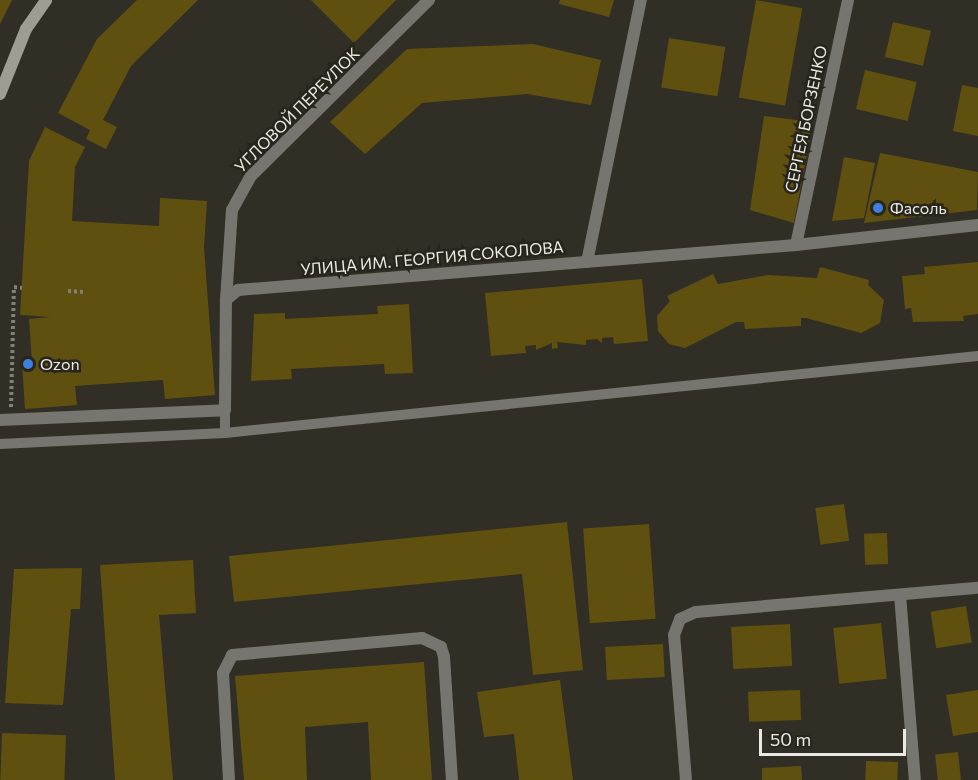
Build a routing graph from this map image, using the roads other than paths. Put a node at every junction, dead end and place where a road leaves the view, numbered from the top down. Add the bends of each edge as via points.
1 (45, 0) edge
2 (429, 0) edge
3 (641, 0) edge
4 (848, 0) edge
5 (2, 77) edge
6 (0, 94) edge
7 (978, 225) edge
8 (796, 245) junction
9 (587, 262) junction
10 (226, 300) junction
11 (978, 356) edge
12 (225, 410) junction
13 (5, 420) edge
14 (225, 433) junction
15 (0, 444) edge
16 (978, 588) edge
17 (900, 595) junction
18 (229, 780) edge
19 (452, 780) edge
20 (686, 780) edge
21 (915, 780) edge

1 - 5 street
2 - 10 street, УГЛОВОЙ ПЕРЕУЛОК via 249,177 232,210
3 - 9 street
4 - 8 street, СЕРГЕЯ БОРЗЕНКО
5 - 6 street
7 - 8 street, УЛИЦА ИМ. ГЕОРГИЯ СОКОЛОВА
8 - 9 street, УЛИЦА ИМ. ГЕОРГИЯ СОКОЛОВА
9 - 10 street, УЛИЦА ИМ. ГЕОРГИЯ СОКОЛОВА via 238,290
10 - 12 street
11 - 14 lane
12 - 13 street
12 - 14 lane
14 - 15 lane
16 - 17 street
17 - 20 street via 696,612 680,619 674,635
17 - 21 street
18 - 19 street via 223,673 232,655 422,638 441,647 444,657

